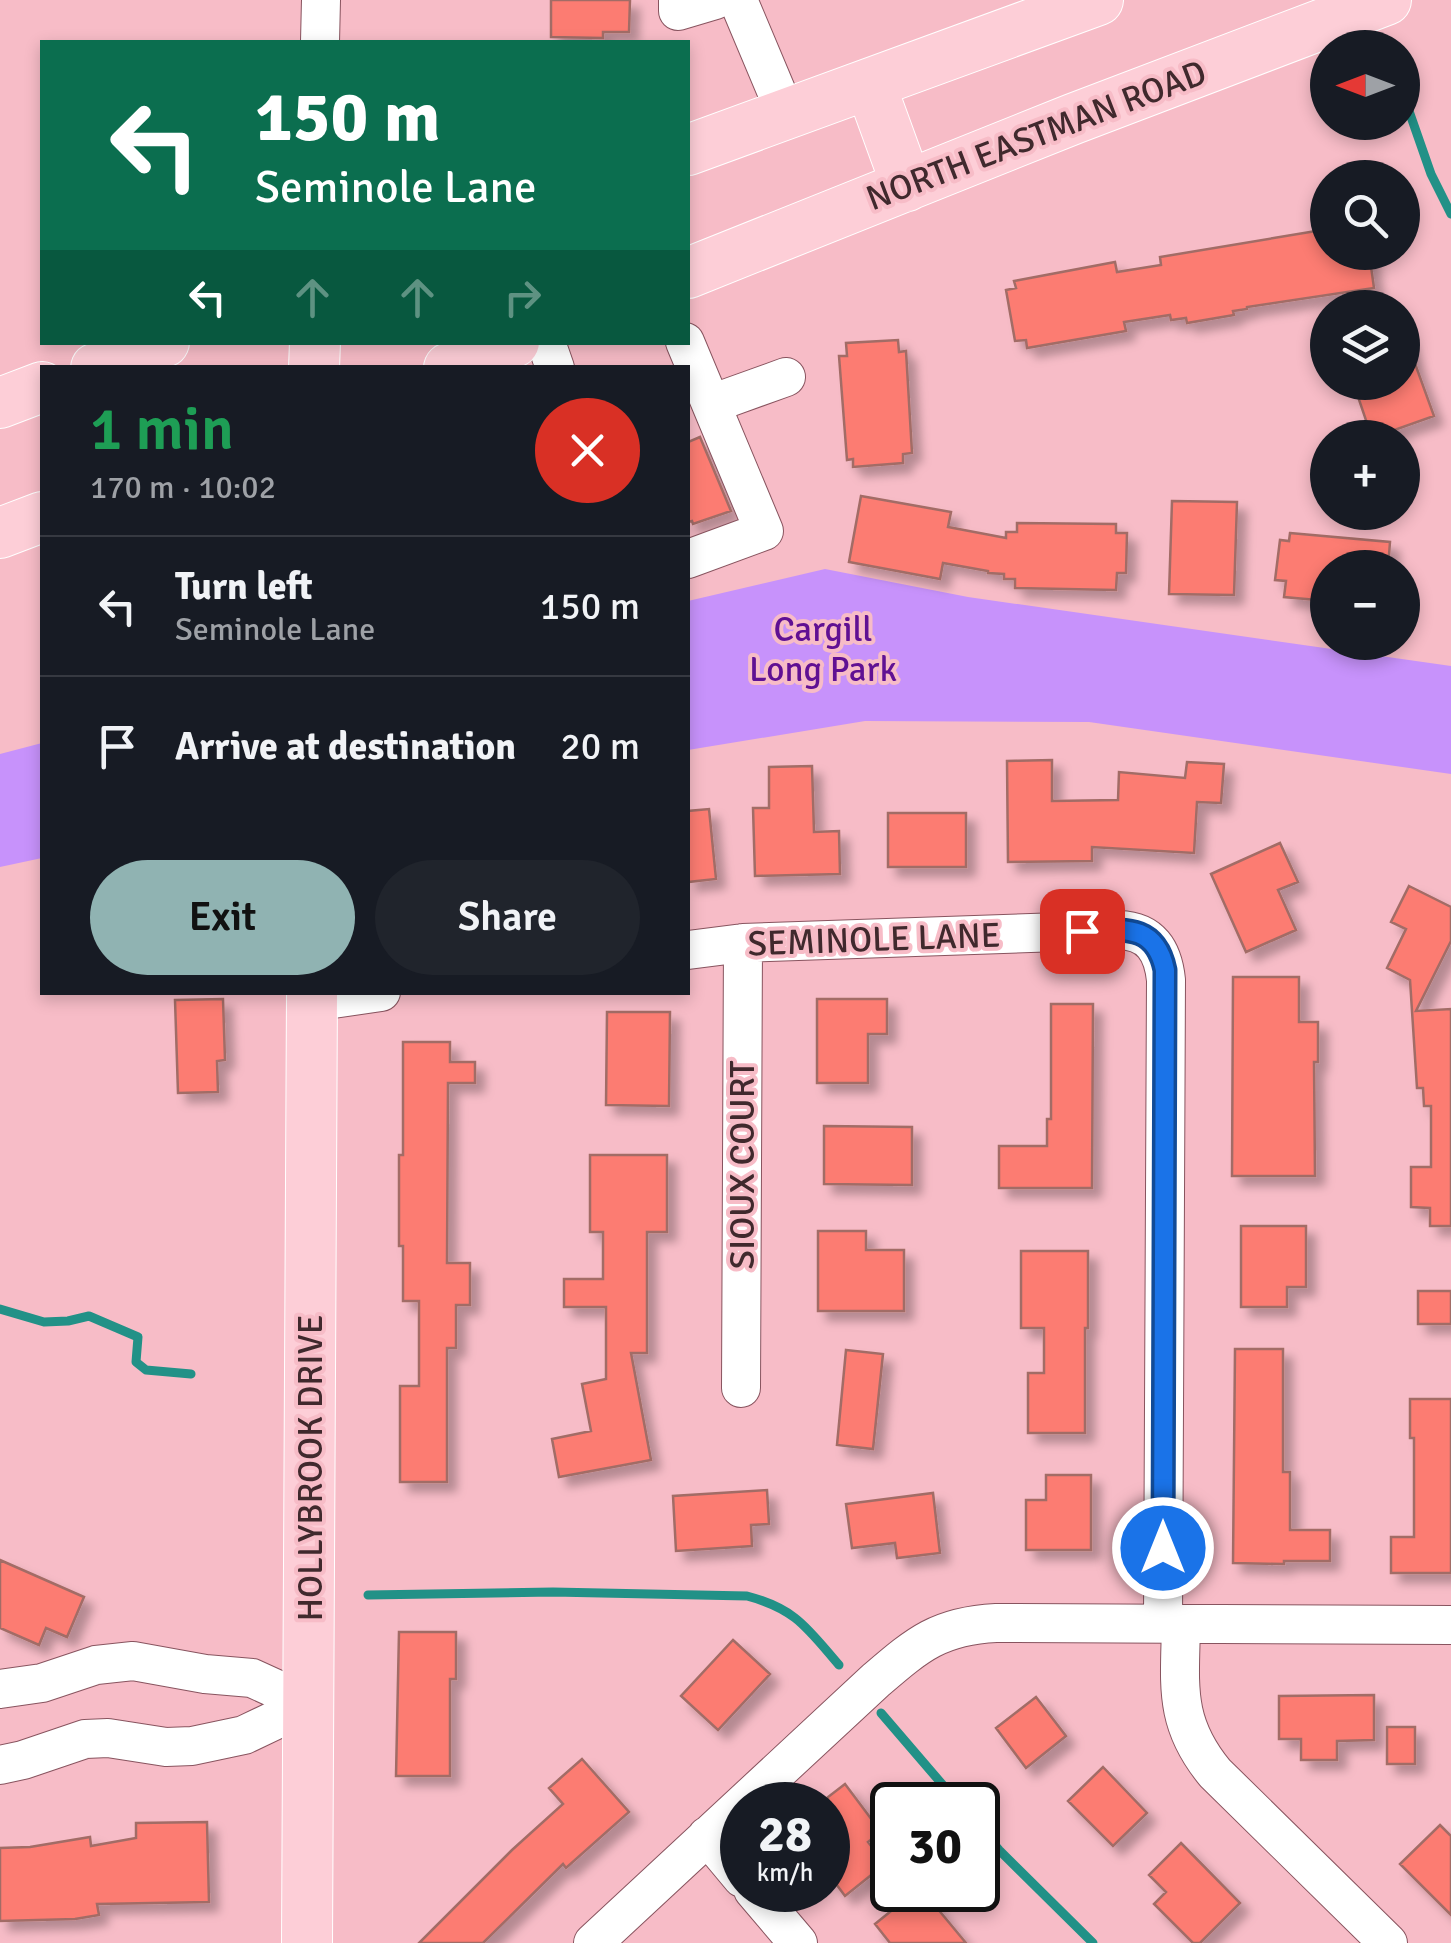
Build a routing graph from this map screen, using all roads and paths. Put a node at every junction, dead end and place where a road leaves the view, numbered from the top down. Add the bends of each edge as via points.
1 (321, 0) edge
2 (678, 0) edge
3 (716, 0) edge
4 (738, 0) edge
5 (1098, 0) edge
6 (1386, 0) edge
7 (320, 40) edge
8 (870, 84) junction
9 (786, 114) junction
10 (690, 149) edge
11 (906, 186) junction
12 (690, 272) edge
13 (156, 345) edge
14 (686, 345) edge
15 (104, 365) edge
16 (786, 378) dead end
17 (40, 388) edge
18 (700, 389) edge
19 (0, 403) edge
20 (40, 518) edge
21 (0, 533) edge
22 (690, 558) edge
23 (743, 943) junction
24 (690, 950) edge
25 (340, 995) edge
26 (312, 997) edge
27 (740, 1388) dead end
28 (1172, 1624) junction
29 (1451, 1625) edge
30 (42, 1683) junction
31 (0, 1689) edge
32 (309, 1704) junction
33 (58, 1747) junction
34 (0, 1764) edge
35 (707, 1836) junction
36 (720, 1852) edge
37 (772, 1912) edge
38 (307, 1943) edge
39 (593, 1943) edge
40 (798, 1943) edge
41 (1388, 1943) edge

1 - 7 street
2 - 3 street via 678,10
4 - 9 street
5 - 8 main road
6 - 11 main road, NORTH EASTMAN ROAD
8 - 9 main road
8 - 11 main road
9 - 10 main road
11 - 12 main road, NORTH EASTMAN ROAD
13 - 15 main road
14 - 18 street
16 - 18 street
17 - 19 main road
18 - 22 street via 764,530
20 - 21 main road
23 - 24 street, SEMINOLE LANE
23 - 27 street, SIOUX COURT
23 - 28 street, SEMINOLE LANE via 1126,930 1156,945 1166,980
25 - 26 street
26 - 32 main road, HOLLYBROOK DRIVE
28 - 29 street
28 - 35 street via 996,1622 942,1633 875,1681
28 - 41 street, SEMINOLE LANE via 1180,1699 1198,1750
30 - 31 street
30 - 32 street via 96,1664 133,1661 252,1678
30 - 33 street
32 - 33 street via 244,1735 192,1746 108,1738
32 - 38 main road, HOLLYBROOK DRIVE
33 - 34 street
35 - 36 street
35 - 39 street
37 - 40 street

